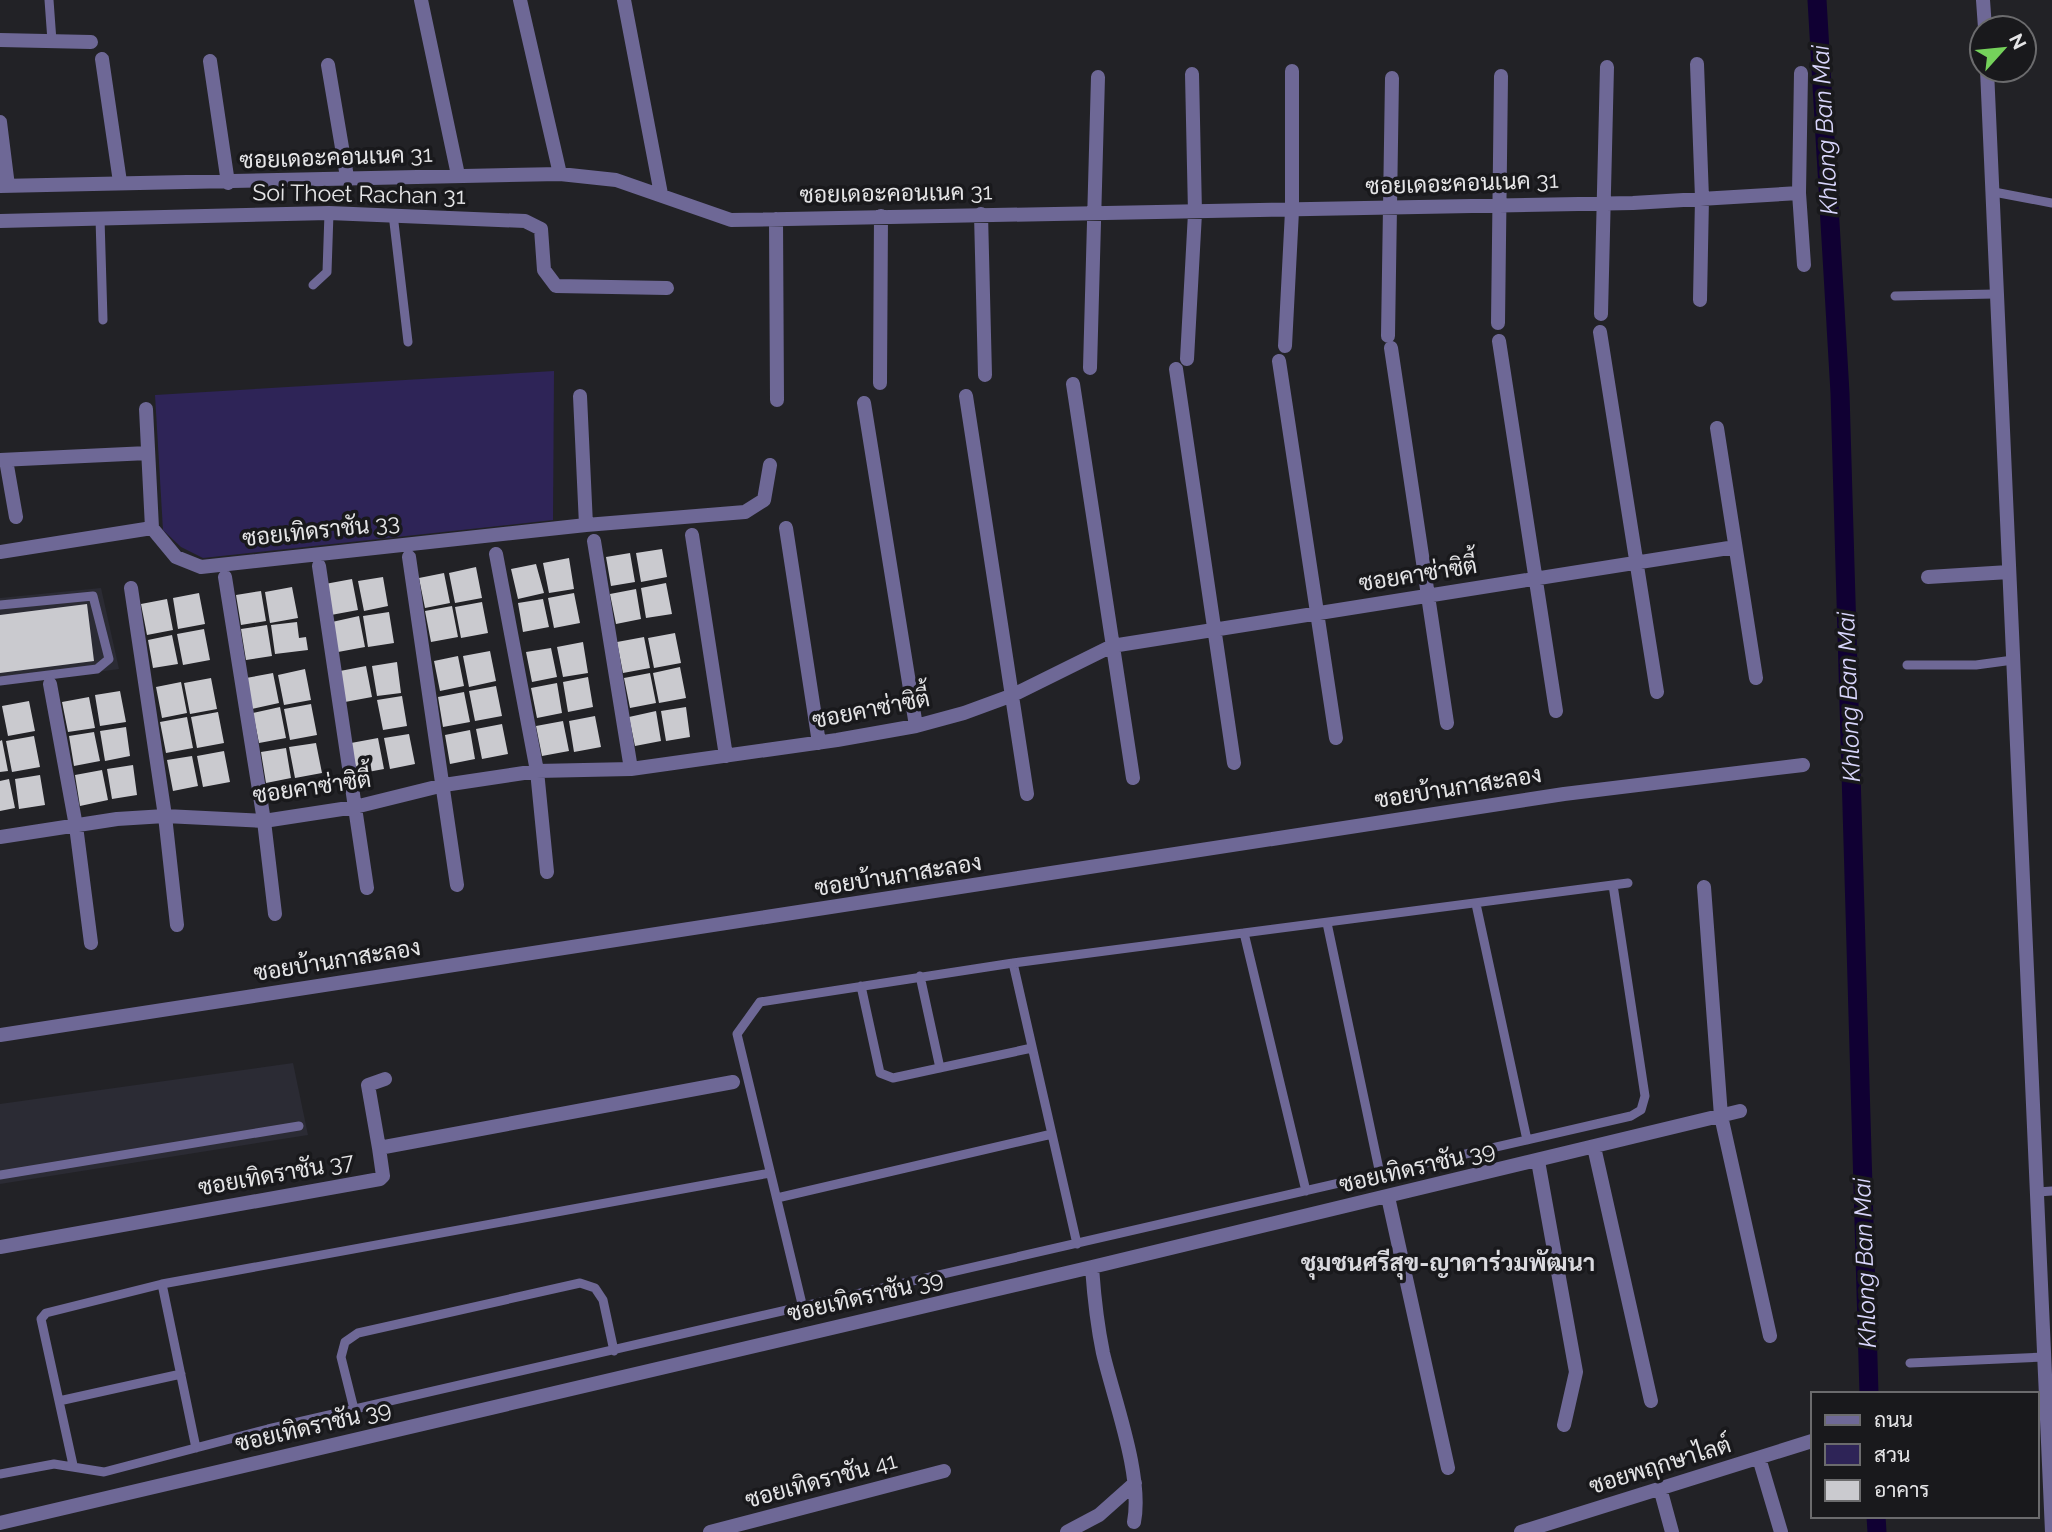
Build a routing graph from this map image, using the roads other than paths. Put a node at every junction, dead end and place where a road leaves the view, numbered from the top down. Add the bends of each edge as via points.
1 (50, 0) edge
2 (421, 0) edge
3 (520, 0) edge
4 (624, 0) edge
5 (0, 40) edge
6 (52, 41) junction
7 (91, 42) dead end
8 (102, 59) dead end
9 (210, 61) dead end
10 (1697, 64) dead end
11 (328, 65) dead end
12 (1606, 67) dead end
13 (1292, 71) dead end
14 (1801, 73) dead end
15 (1192, 74) dead end
16 (1501, 76) dead end
17 (1098, 77) dead end
18 (1392, 78) dead end
19 (1988, 84) edge
20 (0, 122) edge
21 (560, 174) junction
22 (457, 176) junction
23 (347, 177) junction
24 (120, 182) junction
25 (228, 183) junction
26 (4, 186) edge
27 (1799, 192) junction
28 (1994, 192) junction
29 (661, 194) junction
30 (1702, 198) junction
31 (1602, 202) junction
32 (2052, 203) edge
33 (1498, 205) junction
34 (1388, 208) junction
35 (1293, 211) junction
36 (329, 213) junction
37 (1094, 213) junction
38 (1195, 213) junction
39 (393, 214) junction
40 (981, 214) junction
41 (881, 216) junction
42 (100, 218) junction
43 (776, 219) junction
44 (0, 221) edge
45 (1804, 265) dead end
46 (313, 285) dead end
47 (667, 288) dead end
48 (1995, 294) junction
49 (1895, 296) dead end
50 (1700, 300) dead end
51 (1601, 314) dead end
52 (103, 320) dead end
53 (1498, 323) dead end
54 (1600, 332) dead end
55 (1499, 341) dead end
56 (408, 342) dead end
57 (1285, 346) dead end
58 (1279, 361) dead end
59 (1090, 368) dead end
60 (985, 375) dead end
61 (880, 383) dead end
62 (1073, 384) dead end
63 (580, 396) dead end
64 (966, 396) dead end
65 (777, 400) dead end
66 (864, 402) dead end
67 (146, 409) dead end
68 (1717, 428) dead end
69 (148, 453) junction
70 (3, 460) edge
71 (770, 465) dead end
72 (16, 517) dead end
73 (586, 525) junction
74 (152, 528) junction
75 (786, 528) dead end
76 (692, 535) dead end
77 (594, 541) dead end
78 (1735, 547) junction
79 (0, 552) edge
80 (496, 555) dead end
81 (409, 557) dead end
82 (1637, 563) junction
83 (319, 566) dead end
84 (2009, 572) junction
85 (225, 577) dead end
86 (1928, 577) dead end
87 (1536, 579) junction
88 (131, 588) dead end
89 (1429, 595) junction
90 (0, 605) edge
91 (1319, 612) junction
92 (1213, 628) junction
93 (1112, 646) junction
94 (2013, 660) junction
95 (1907, 666) dead end
96 (1756, 678) dead end
97 (0, 681) edge
98 (50, 684) dead end
99 (1657, 692) dead end
100 (1013, 695) junction
101 (1556, 710) dead end
102 (1447, 723) dead end
103 (916, 726) junction
104 (1336, 738) dead end
105 (819, 743) junction
106 (726, 756) junction
107 (1234, 763) dead end
108 (1803, 765) dead end
109 (632, 769) junction
110 (537, 771) junction
111 (1133, 778) dead end
112 (444, 785) junction
113 (1027, 794) dead end
114 (355, 807) junction
115 (165, 816) junction
116 (264, 821) junction
117 (76, 826) junction
118 (0, 837) edge
119 (547, 872) dead end
120 (1628, 883) dead end
121 (457, 885) dead end
122 (1613, 885) junction
123 (1704, 887) dead end
124 (367, 888) dead end
125 (1476, 904) junction
126 (275, 914) dead end
127 (1327, 923) junction
128 (177, 925) dead end
129 (1244, 933) junction
130 (91, 943) dead end
131 (1013, 963) junction
132 (920, 976) junction
133 (861, 986) junction
134 (0, 1035) edge
135 (1032, 1048) junction
136 (940, 1068) junction
137 (385, 1079) dead end
138 (733, 1082) dead end
139 (1740, 1111) dead end
140 (1721, 1116) junction
141 (299, 1126) dead end
142 (1052, 1134) junction
143 (1527, 1140) junction
144 (1594, 1147) junction
145 (379, 1148) junction
146 (1538, 1161) junction
147 (771, 1172) junction
148 (1380, 1174) junction
149 (0, 1175) edge
150 (1306, 1191) junction
151 (2045, 1192) edge
152 (1388, 1197) junction
153 (777, 1198) junction
154 (1077, 1244) junction
155 (0, 1247) edge
156 (1092, 1267) junction
157 (162, 1284) junction
158 (803, 1308) junction
159 (1770, 1336) dead end
160 (614, 1351) junction
161 (2043, 1357) junction
162 (1910, 1363) dead end
163 (181, 1374) junction
164 (59, 1401) junction
165 (1651, 1401) dead end
166 (354, 1409) junction
167 (1564, 1425) dead end
168 (1811, 1441) edge
169 (196, 1448) junction
170 (1759, 1458) junction
171 (73, 1465) junction
172 (1448, 1468) dead end
173 (944, 1471) dead end
174 (0, 1474) edge
175 (1135, 1483) junction
176 (1660, 1488) junction
177 (0, 1522) edge
178 (1134, 1522) dead end
179 (1559, 1526) edge
180 (710, 1532) edge
181 (1068, 1532) edge
182 (1521, 1532) edge
183 (1672, 1532) edge
184 (1781, 1532) edge
185 (2052, 1532) edge

1 - 6 lane
2 - 22 street
3 - 21 street
4 - 29 street
5 - 6 street
6 - 7 street
8 - 24 street
9 - 25 street
10 - 30 street
11 - 23 street
12 - 31 street
13 - 35 street
14 - 27 street
15 - 38 street
16 - 33 street
17 - 37 street
18 - 34 street
19 - 28 street
20 - 26 street
21 - 22 street, ซอยเดอะคอนเนค 31
21 - 29 street, ซอยเดอะคอนเนค 31 via 616,180
22 - 23 street, ซอยเดอะคอนเนค 31
23 - 25 street, ซอยเดอะคอนเนค 31
24 - 25 street, ซอยเดอะคอนเนค 31
24 - 26 street, ซอยเดอะคอนเนค 31
27 - 30 street, ซอยเดอะคอนเนค 31
27 - 45 street
28 - 32 lane
28 - 48 street
29 - 43 street, ซอยเดอะคอนเนค 31 via 731,220
30 - 31 street, ซอยเดอะคอนเนค 31
30 - 50 street
31 - 33 street, ซอยเดอะคอนเนค 31
31 - 51 street
33 - 34 street, ซอยเดอะคอนเนค 31
33 - 53 street
34 - 35 street, ซอยเดอะคอนเนค 31
34 - 89 street via 1390,342
35 - 38 street, ซอยเดอะคอนเนค 31
35 - 57 street
36 - 39 street, Soi Thoet Rachan 31
36 - 42 street, Soi Thoet Rachan 31
36 - 46 lane via 327,272
37 - 38 street, ซอยเดอะคอนเนค 31
37 - 40 street, ซอยเดอะคอนเนค 31
37 - 59 street
38 - 92 street via 1181,364
39 - 47 street, Soi Thoet Rachan 31 via 535,224 541,229 544,270 556,286
39 - 56 lane
40 - 41 street, ซอยเดอะคอนเนค 31
40 - 60 street
41 - 43 street, ซอยเดอะคอนเนค 31
41 - 61 street
42 - 44 street, Soi Thoet Rachan 31
42 - 52 lane
43 - 65 street
48 - 49 lane
48 - 84 street
54 - 82 street
55 - 87 street
58 - 91 street
62 - 93 street
63 - 73 street
64 - 100 street
66 - 103 street
67 - 69 street
68 - 78 street
69 - 70 street
69 - 74 street
70 - 72 street
71 - 73 street, ซอยเทิดราชัน 33 via 764,500 745,512
73 - 74 street, ซอยเทิดราชัน 33 via 201,567 176,557
74 - 79 street
75 - 105 street
76 - 106 street
77 - 109 street
78 - 82 street, ซอยคาซ่าซิตี้
78 - 96 street
80 - 110 street
81 - 112 street
82 - 87 street, ซอยคาซ่าซิตี้
82 - 99 street
83 - 114 street
84 - 86 street
84 - 94 street
85 - 116 street
87 - 89 street, ซอยคาซ่าซิตี้
87 - 101 street
88 - 115 street
89 - 91 street, ซอยคาซ่าซิตี้
89 - 102 street
90 - 97 lane via 93,596 109,659 97,668
91 - 92 street, ซอยคาซ่าซิตี้
91 - 104 street
92 - 93 street, ซอยคาซ่าซิตี้
92 - 107 street
93 - 100 street, ซอยคาซ่าซิตี้
93 - 111 street
94 - 95 lane
94 - 151 street
98 - 117 street
100 - 103 street, ซอยคาซ่าซิตี้
100 - 113 street
103 - 105 street, ซอยคาซ่าซิตี้
105 - 106 street, ซอยคาซ่าซิตี้
106 - 109 street, ซอยคาซ่าซิตี้
108 - 134 street, ซอยบ้านกาสะลอง via 1564,793
109 - 110 street, ซอยคาซ่าซิตี้
110 - 112 street, ซอยคาซ่าซิตี้
110 - 119 street
112 - 114 street, ซอยคาซ่าซิตี้
112 - 121 street
114 - 116 street, ซอยคาซ่าซิตี้
114 - 124 street
115 - 116 street, ซอยคาซ่าซิตี้
115 - 117 street, ซอยคาซ่าซิตี้
115 - 128 street
116 - 126 street
117 - 118 street, ซอยคาซ่าซิตี้
117 - 130 street
120 - 122 lane
122 - 125 lane
122 - 143 lane via 1646,1096 1641,1110 1631,1116
123 - 140 street
125 - 127 lane
125 - 143 lane
127 - 129 lane
127 - 148 lane
129 - 131 lane
129 - 150 lane
131 - 132 lane
131 - 135 lane
132 - 133 lane
132 - 136 lane
133 - 136 lane via 880,1073 893,1078
133 - 147 lane via 760,1002 737,1034
135 - 136 lane
135 - 142 lane
137 - 145 street via 368,1086
138 - 145 street, ซอยเทิดราชัน 37
139 - 140 street, ซอยเทิดราชัน 39
140 - 144 street, ซอยเทิดราชัน 39
140 - 159 street
141 - 149 lane
142 - 153 lane
142 - 154 lane
143 - 148 lane
144 - 146 street, ซอยเทิดราชัน 39
144 - 165 street
145 - 155 street, ซอยเทิดราชัน 37 via 380,1179
146 - 152 street, ซอยเทิดราชัน 39
146 - 167 street via 1576,1372
147 - 153 lane
147 - 157 lane
148 - 150 lane
150 - 154 lane
151 - 161 street
152 - 156 street, ซอยเทิดราชัน 39
152 - 172 street
153 - 158 lane
154 - 158 lane
156 - 175 street via 1103,1352
156 - 177 street, ซอยเทิดราชัน 39
157 - 163 lane
157 - 164 lane via 43,1315
158 - 160 lane
160 - 166 lane
160 - 166 lane via 603,1300 595,1288 580,1283 358,1333 345,1342 341,1357
161 - 162 lane
161 - 185 street
163 - 164 lane
163 - 169 lane
164 - 171 lane
166 - 169 lane
168 - 170 street, ซอยพฤกษาไลต์
169 - 171 lane via 104,1472
170 - 176 street, ซอยพฤกษาไลต์
170 - 184 street
171 - 174 lane via 30,1466
173 - 180 street, ซอยเทิดราชัน 41
175 - 178 street via 1138,1504
175 - 181 street via 1099,1515
176 - 179 street, ซอยพฤกษาไลต์
176 - 183 street
179 - 182 street, ซอยพฤกษาไลต์

